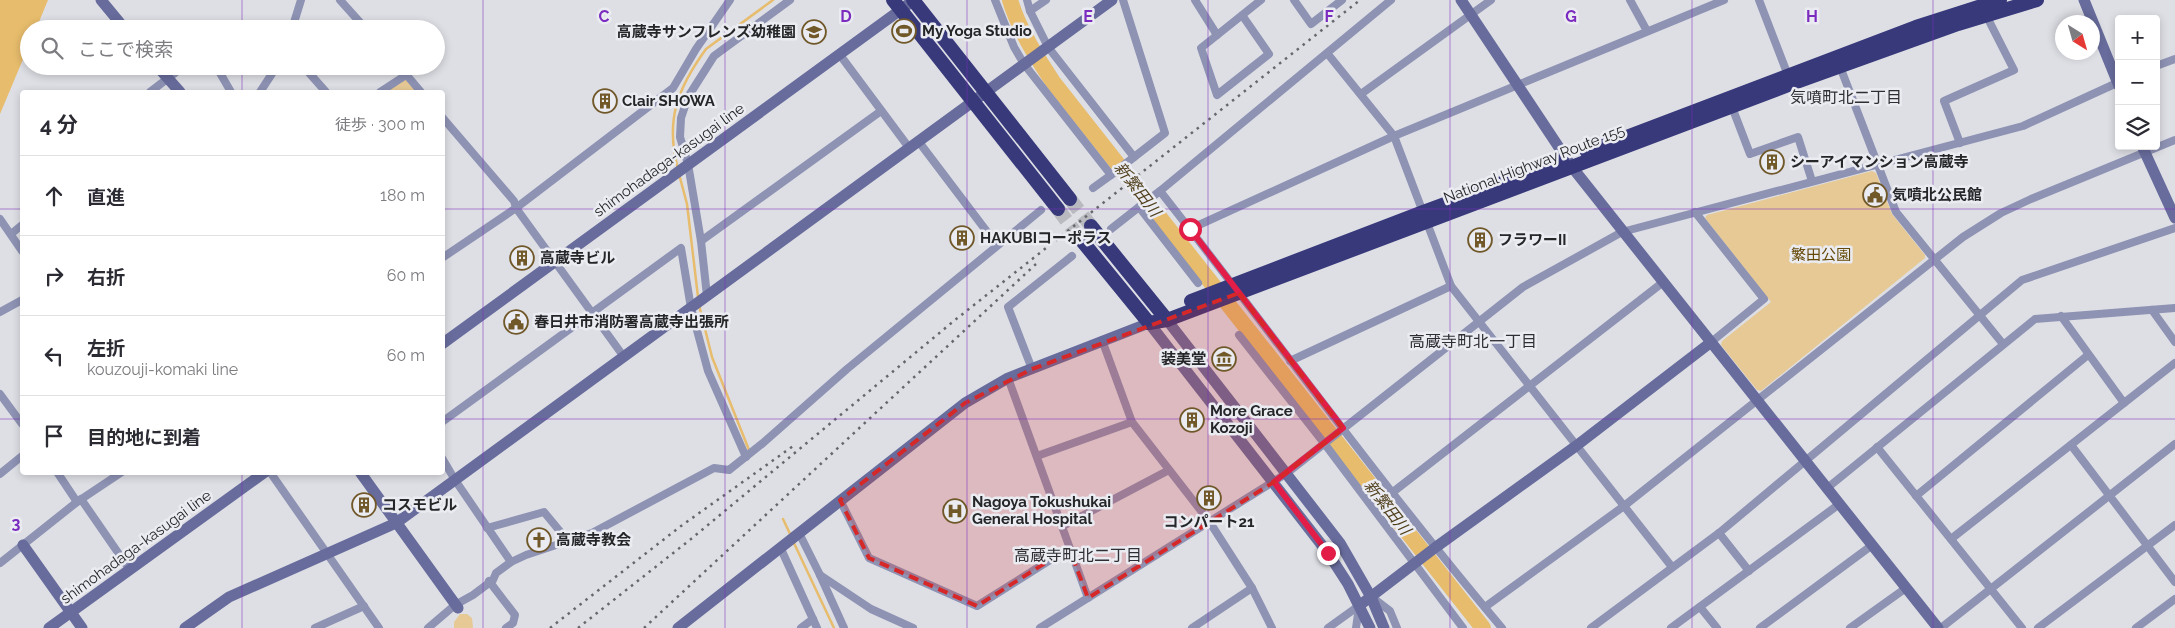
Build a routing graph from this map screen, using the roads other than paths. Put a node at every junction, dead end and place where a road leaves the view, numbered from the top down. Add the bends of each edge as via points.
1 (101, 0) edge
2 (301, 0) edge
3 (340, 0) edge
4 (730, 0) edge
5 (790, 0) edge
6 (914, 0) edge
7 (995, 0) edge
8 (1027, 0) edge
9 (1046, 0) edge
10 (1112, 0) edge
11 (1122, 0) edge
12 (1195, 0) edge
13 (1261, 0) edge
14 (1294, 0) edge
15 (1342, 0) edge
16 (1391, 0) edge
17 (1461, 0) edge
18 (1491, 0) edge
19 (1630, 0) edge
20 (1724, 0) edge
21 (1759, 0) edge
22 (2000, 0) edge
23 (2037, 0) edge
24 (2084, 0) edge
25 (897, 5) edge
26 (1030, 11) junction
27 (1471, 15) junction
28 (1986, 15) junction
29 (1242, 16) junction
30 (118, 20) edge
31 (295, 20) edge
32 (358, 20) edge
33 (1647, 31) junction
34 (1217, 35) junction
35 (1048, 47) junction
36 (1327, 53) junction
37 (840, 54) junction
38 (2175, 59) edge
39 (1839, 62) junction
40 (1024, 64) junction
41 (2160, 65) edge
42 (164, 75) edge
43 (174, 75) edge
44 (221, 75) edge
45 (271, 75) edge
46 (312, 75) edge
47 (406, 75) joint
48 (2115, 77) edge
49 (168, 80) junction
50 (1790, 80) junction
51 (1518, 85) junction
52 (2115, 85) edge
53 (673, 88) junction
54 (153, 90) edge
55 (178, 90) edge
56 (230, 90) edge
57 (261, 90) edge
58 (324, 90) edge
59 (383, 90) edge
60 (419, 90) edge
61 (987, 92) junction
62 (1361, 94) junction
63 (688, 97) junction
64 (973, 103) junction
65 (1732, 107) junction
66 (881, 111) junction
67 (445, 121) edge
68 (1394, 136) junction
69 (2175, 140) edge
70 (919, 142) junction
71 (1960, 143) junction
72 (2160, 145) edge
73 (910, 149) junction
74 (2143, 150) edge
75 (1134, 157) junction
76 (1570, 163) junction
77 (1877, 165) junction
78 (686, 166) junction
79 (1111, 175) junction
80 (1812, 181) junction
81 (1093, 188) dead end
82 (1160, 190) junction
83 (1070, 199) tunnel mouth
84 (1139, 206) junction
85 (516, 208) junction
86 (1058, 209) tunnel mouth
87 (1041, 210) dead end
88 (1695, 212) junction
89 (1425, 217) junction
90 (2175, 218) edge
91 (0, 219) edge
92 (1091, 226) tunnel mouth
93 (20, 227) edge
94 (2175, 228) edge
95 (1111, 229) dead end
96 (1190, 229) junction
97 (1622, 232) junction
98 (11, 234) junction
99 (1078, 236) tunnel mouth
100 (701, 241) junction
101 (997, 245) junction
102 (20, 248) edge
103 (445, 256) edge
104 (1072, 256) dead end
105 (1934, 259) junction
106 (554, 262) junction
107 (1198, 283) dead end
108 (1662, 283) junction
109 (1451, 286) junction
110 (1236, 289) junction
111 (707, 296) junction
112 (20, 301) edge
113 (691, 308) junction
114 (2175, 308) edge
115 (2152, 310) junction
116 (0, 312) edge
117 (592, 314) junction
118 (1164, 316) junction
119 (1980, 316) junction
120 (2061, 316) junction
121 (1479, 322) junction
122 (1149, 323) junction
123 (1239, 335) dead end
124 (1102, 340) junction
125 (445, 342) edge
126 (1710, 342) junction
127 (2175, 342) edge
128 (2003, 344) junction
129 (2088, 355) junction
130 (624, 357) junction
131 (1290, 361) junction
132 (2175, 364) edge
133 (1032, 368) junction
134 (1008, 378) junction
135 (1529, 386) junction
136 (0, 394) edge
137 (1757, 402) junction
138 (2124, 404) junction
139 (20, 419) edge
140 (445, 420) edge
141 (1132, 422) junction
142 (1343, 428) junction
143 (1324, 443) junction
144 (2175, 444) edge
145 (2071, 445) junction
146 (1576, 446) junction
147 (1877, 447) junction
148 (1037, 456) junction
149 (746, 457) junction
150 (20, 458) edge
151 (1804, 461) junction
152 (445, 463) edge
153 (1169, 470) junction
154 (1287, 473) junction
155 (0, 474) edge
156 (59, 475) edge
157 (117, 475) edge
158 (261, 475) edge
159 (272, 475) edge
160 (362, 475) edge
161 (455, 480) junction
162 (1274, 482) junction
163 (1826, 489) junction
164 (1394, 492) junction
165 (1916, 496) junction
166 (2109, 496) junction
167 (79, 500) junction
168 (840, 500) junction
169 (1838, 504) junction
170 (1624, 506) junction
171 (1209, 521) junction
172 (396, 523) junction
173 (2175, 525) edge
174 (1063, 526) junction
175 (488, 528) junction
176 (1719, 533) junction
177 (1951, 539) junction
178 (791, 540) junction
179 (568, 541) junction
180 (23, 545) junction
181 (1871, 546) junction
182 (2147, 546) junction
183 (1436, 547) junction
184 (1069, 548) junction
185 (327, 553) junction
186 (511, 562) junction
187 (0, 563) edge
188 (1414, 564) junction
189 (1672, 567) junction
190 (130, 570) junction
191 (1749, 571) junction
192 (820, 575) junction
193 (489, 582) junction
194 (2175, 582) edge
195 (1252, 588) junction
196 (1906, 588) junction
197 (1991, 589) junction
198 (1371, 597) junction
199 (1088, 598) junction
200 (2175, 599) edge
201 (1360, 605) junction
202 (364, 606) junction
203 (457, 607) junction
204 (1485, 607) junction
205 (1700, 607) junction
206 (70, 612) junction
207 (813, 619) junction
208 (1592, 627) edge
209 (49, 628) edge
210 (82, 628) edge
211 (185, 628) edge
212 (316, 628) edge
213 (379, 628) edge
214 (428, 628) edge
215 (506, 628) edge
216 (678, 628) edge
217 (801, 628) edge
218 (817, 628) edge
219 (844, 628) edge
220 (913, 628) edge
221 (1040, 628) edge
222 (1192, 628) edge
223 (1272, 628) edge
224 (1328, 628) edge
225 (1356, 628) edge
226 (1370, 628) edge
227 (1384, 628) edge
228 (1397, 628) edge
229 (1463, 628) edge
230 (1502, 628) edge
231 (1671, 628) edge
232 (1717, 628) edge
233 (1760, 628) edge
234 (1850, 628) edge
235 (1940, 628) edge
236 (2022, 628) edge
237 (2038, 628) edge
238 (2136, 628) edge

1 - 30 street
2 - 31 street
3 - 32 street
4 - 53 street
5 - 63 street via 714,56
6 - 25 street, shimohadaga-kasugai line
6 - 61 highway
7 - 40 street
8 - 26 street
9 - 26 street
10 - 35 street
11 - 75 street via 1165,133
12 - 34 street
13 - 29 street
14 - 15 street via 1311,24
16 - 36 street
17 - 27 street
18 - 27 street
19 - 33 street
20 - 33 street
21 - 50 street
22 - 39 highway, National Highway Route 155 via 1916,27
23 - 28 highway, National Highway Route 155
24 - 48 street
25 - 37 street, shimohadaga-kasugai line
25 - 64 highway
26 - 35 street
27 - 51 street
27 - 62 street
28 - 39 highway, National Highway Route 155
28 - 71 street via 2014,70 1944,101
29 - 34 street
29 - 34 street via 1270,54 1217,95 1201,48
33 - 51 street
35 - 40 street
35 - 75 street
36 - 62 street
36 - 82 street
37 - 66 street
37 - 78 street, shimohadaga-kasugai line
38 - 41 street
39 - 50 highway, National Highway Route 155
39 - 77 street
40 - 61 street
40 - 79 street
42 - 49 street
43 - 49 street
44 - 56 street
45 - 57 street
46 - 58 street
47 - 59 street
47 - 60 street
49 - 54 street
49 - 55 street
50 - 65 highway, National Highway Route 155
50 - 76 highway, National Highway Route 155
51 - 68 street
51 - 76 street
52 - 71 street via 2023,126
53 - 63 street
53 - 85 street
61 - 64 street
61 - 83 highway
62 - 68 street
63 - 78 street via 681,118 680,137
64 - 70 street
64 - 86 highway
65 - 76 highway, National Highway Route 155
65 - 80 street via 1750,154 1798,137
66 - 73 street
66 - 100 street
67 - 85 street
68 - 89 street
68 - 96 street
69 - 72 street
70 - 73 street
70 - 101 street
71 - 77 street
73 - 111 street
74 - 90 street
74 - 105 street via 2001,213 1963,236
75 - 79 street
76 - 89 highway, National Highway Route 155
76 - 97 street
77 - 80 street
77 - 105 street via 1896,212
78 - 100 street
78 - 106 street, shimohadaga-kasugai line
79 - 81 street
80 - 88 street
82 - 84 street
82 - 96 street
84 - 95 street
84 - 107 street
85 - 103 street
85 - 106 street
87 - 101 street
88 - 97 street
88 - 126 street via 1764,299
89 - 109 street
89 - 110 highway, National Highway Route 155
91 - 98 street
92 - 118 highway
93 - 98 street
94 - 119 street via 2022,280
96 - 110 street
97 - 108 street
97 - 121 street via 1523,287
98 - 102 street
99 - 122 highway
100 - 111 street
101 - 149 street
104 - 133 street via 1008,307
105 - 119 street
105 - 137 street
106 - 117 street
106 - 125 street, shimohadaga-kasugai line
108 - 126 street
108 - 135 street
109 - 121 street
109 - 131 street
110 - 118 highway, National Highway Route 155
110 - 131 street
111 - 113 street
112 - 116 street
113 - 117 street via 681,248
113 - 130 street
113 - 149 street via 708,371
114 - 115 street
115 - 120 street
115 - 127 street
117 - 130 street
117 - 140 street
118 - 122 highway, National Highway Route 155
118 - 154 street
119 - 128 street
119 - 151 street
120 - 128 street via 2035,319
120 - 129 street
121 - 135 street
121 - 142 street
122 - 124 street
122 - 162 street
123 - 143 street
124 - 133 street
124 - 141 street
126 - 137 street
126 - 146 street
128 - 147 street
129 - 138 street
129 - 165 street
130 - 161 street
131 - 142 street
132 - 138 street
133 - 134 street
134 - 148 street
134 - 168 street via 965,403
135 - 146 street
135 - 164 street
136 - 139 street
137 - 151 street
137 - 170 street
138 - 145 street
141 - 148 street
141 - 153 street
142 - 143 street
142 - 164 street
143 - 154 street
143 - 188 street
144 - 166 street
145 - 166 street
145 - 177 street
146 - 170 street
146 - 183 street
147 - 163 street
147 - 165 street
148 - 174 street
149 - 179 street via 729,470 714,468 592,533
150 - 155 street
151 - 163 street
151 - 176 street
152 - 161 street
153 - 171 street
153 - 174 street
154 - 162 street
154 - 198 street via 1340,543
156 - 167 street
157 - 167 street
158 - 190 street, shimohadaga-kasugai line
159 - 185 street
160 - 172 street
161 - 172 street
161 - 175 street
162 - 171 street
162 - 201 street via 1328,553
163 - 169 street
164 - 183 street
165 - 177 street
166 - 182 street
166 - 197 street
167 - 180 street
167 - 190 street
168 - 178 street
168 - 184 street via 869,558 977,606
169 - 181 street
169 - 191 street
170 - 189 street
170 - 204 street
171 - 195 street
171 - 199 street
172 - 185 street
172 - 203 street
173 - 182 street
174 - 184 street
175 - 179 street via 544,512
175 - 186 street
176 - 189 street
176 - 191 street
177 - 197 street
178 - 192 street
178 - 207 street
178 - 216 street
179 - 186 street
180 - 187 street
180 - 206 street
181 - 196 street
181 - 233 street
182 - 194 street
182 - 237 street
183 - 188 street
183 - 204 street
184 - 199 street
185 - 202 street
185 - 211 street via 229,597
186 - 193 street via 496,572
188 - 198 street
188 - 229 street
189 - 208 street
190 - 206 street, shimohadaga-kasugai line
191 - 205 street
192 - 219 street
192 - 220 street via 871,609
193 - 203 street
193 - 215 street via 515,615
195 - 222 street
195 - 223 street
196 - 234 street
196 - 235 street
197 - 235 street
197 - 236 street
198 - 201 street
198 - 227 street
198 - 228 street via 1390,611
199 - 221 street
200 - 238 street
201 - 224 street
201 - 225 street
201 - 226 street
202 - 212 street
202 - 213 street
203 - 214 street
204 - 230 street
205 - 231 street
205 - 232 street
206 - 209 street, shimohadaga-kasugai line
206 - 210 street
207 - 217 street
207 - 218 street

